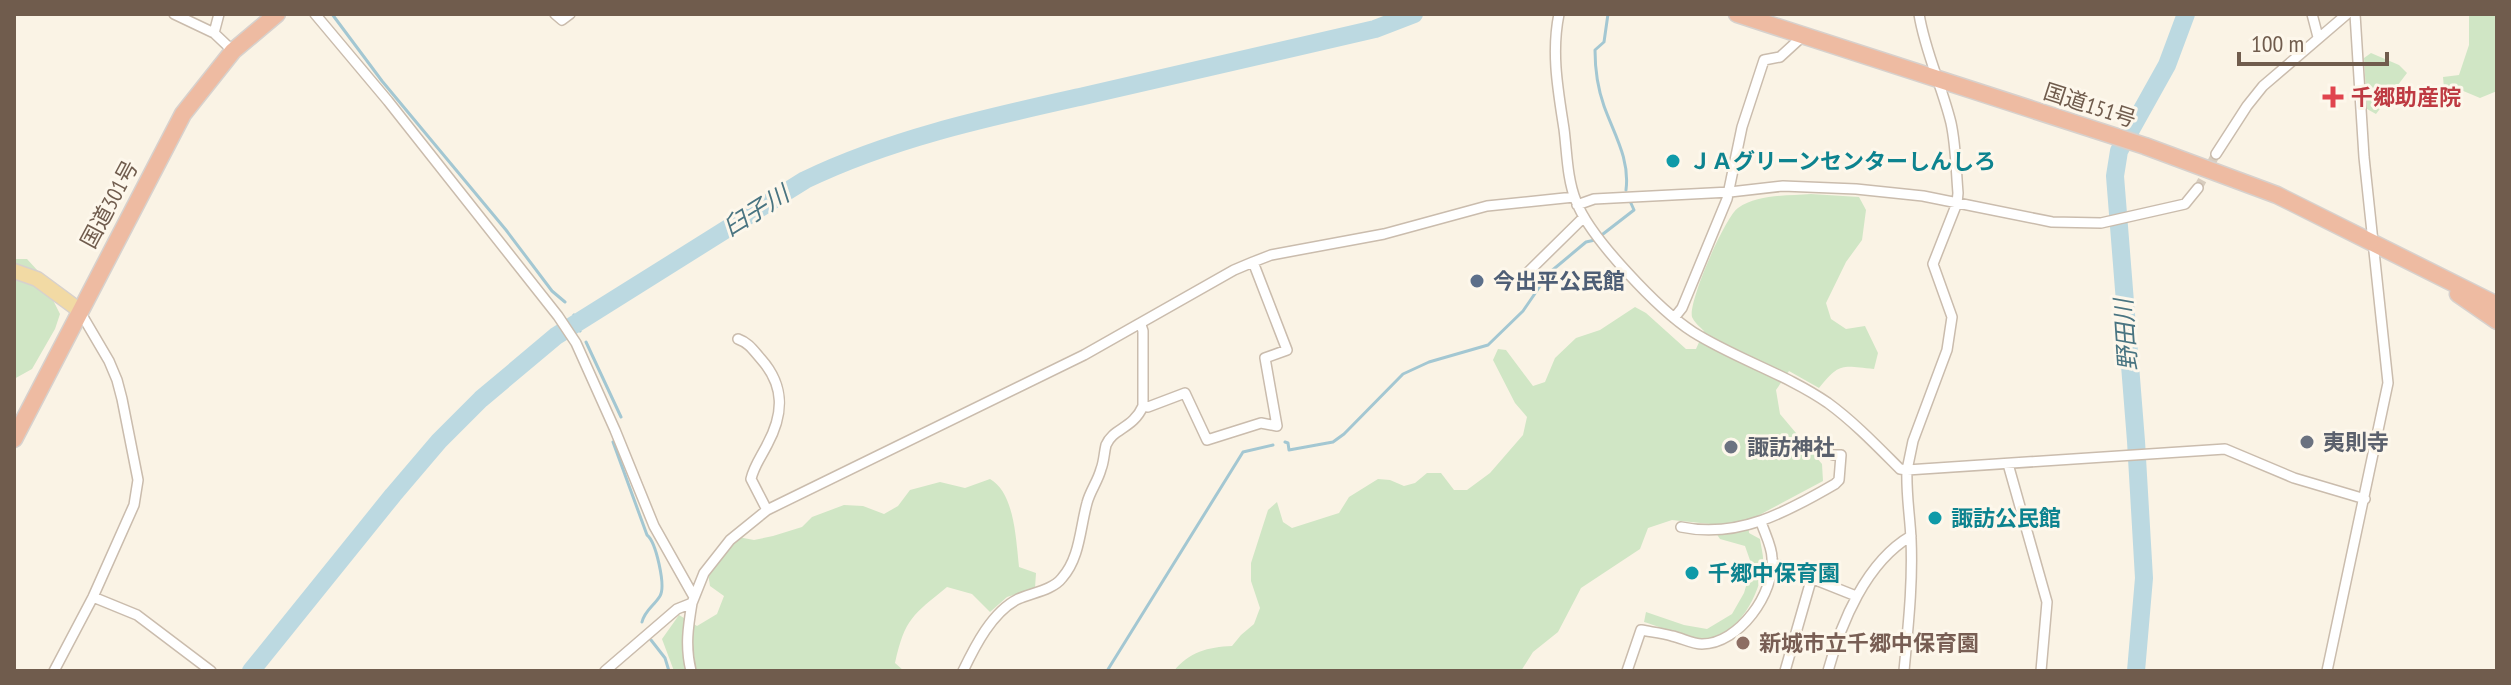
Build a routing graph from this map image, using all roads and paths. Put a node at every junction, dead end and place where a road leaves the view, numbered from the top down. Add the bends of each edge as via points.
1 (174, 14) edge
2 (219, 14) edge
3 (277, 14) edge
4 (315, 14) edge
5 (555, 14) edge
6 (570, 14) edge
7 (1559, 14) edge
8 (1737, 14) edge
9 (1919, 14) edge
10 (2312, 14) edge
11 (2347, 14) edge
12 (2355, 14) edge
13 (214, 33) junction
14 (1804, 35) junction
15 (2318, 37) junction
16 (233, 51) junction
17 (1938, 81) junction
18 (2216, 154) tunnel mouth
19 (2198, 188) tunnel mouth
20 (1730, 192) junction
21 (1576, 201) junction
22 (1957, 203) junction
23 (1584, 217) junction
24 (2373, 241) junction
25 (1253, 262) junction
26 (2418, 264) junction
27 (14, 271) edge
28 (1521, 279) dead end
29 (2497, 305) edge
30 (79, 310) junction
31 (1674, 318) junction
32 (2497, 321) edge
33 (1141, 325) junction
34 (738, 339) dead end
35 (1143, 406) junction
36 (14, 439) edge
37 (1833, 455) dead end
38 (2008, 464) junction
39 (1907, 470) junction
40 (2365, 499) junction
41 (767, 510) junction
42 (1761, 522) junction
43 (1681, 527) dead end
44 (1911, 536) junction
45 (1773, 563) junction
46 (1812, 577) junction
47 (1856, 596) junction
48 (93, 597) junction
49 (693, 600) junction
50 (54, 671) edge
51 (211, 671) edge
52 (605, 671) edge
53 (691, 671) edge
54 (963, 671) edge
55 (1627, 671) edge
56 (1785, 671) edge
57 (1828, 671) edge
58 (1904, 671) edge
59 (2041, 671) edge
60 (2327, 671) edge

1 - 13 street
2 - 13 street
3 - 16 highway, 国道301号
4 - 49 street via 573,338 654,526
5 - 6 street via 562,20
7 - 21 street via 1555,70
8 - 14 highway, 国道151号
9 - 17 street
10 - 15 street
11 - 15 street
12 - 24 street
13 - 16 street
14 - 17 highway, 国道151号
14 - 20 street via 1780,57 1764,60 1742,127
15 - 18 street via 2263,86
16 - 30 highway, 国道301号 via 183,114
17 - 22 street via 1951,126
17 - 24 highway, 国道151号 via 2145,146 2277,195
19 - 22 street via 2185,204 2108,223 2052,222
20 - 21 street
20 - 22 street via 1783,186 1856,189
20 - 31 street
21 - 23 street
21 - 25 street via 1487,206
22 - 39 street via 1933,264 1952,317 1947,350
23 - 28 street
23 - 31 street
24 - 26 highway, 国道151号
24 - 40 street via 2388,383
25 - 33 street
25 - 35 street via 1287,350 1265,358 1277,426 1261,423 1207,440 1185,393
26 - 29 highway, 国道151号
26 - 32 highway, 国道151号
27 - 30 main road via 37,279
30 - 36 highway, 国道301号
30 - 48 street via 117,380 138,480 134,505
31 - 39 street via 1827,403
33 - 35 street
33 - 41 street
34 - 41 street via 767,365 781,397 772,437 751,479
35 - 54 street via 1107,444 1078,547 1063,578 1014,601 995,619
37 - 42 street via 1841,455 1835,484
38 - 39 street
38 - 40 street via 2225,449 2294,478
38 - 59 street via 2047,602
39 - 44 street
40 - 60 street
41 - 49 street via 730,540 704,573
42 - 43 street via 1711,532
42 - 45 street
44 - 47 street via 1887,553
44 - 58 street
45 - 46 street
45 - 55 street via 1757,608 1729,637 1696,644 1641,630
46 - 47 street
46 - 56 street
47 - 57 street
48 - 50 street
48 - 51 street via 137,615
49 - 52 street
49 - 53 street via 686,634

